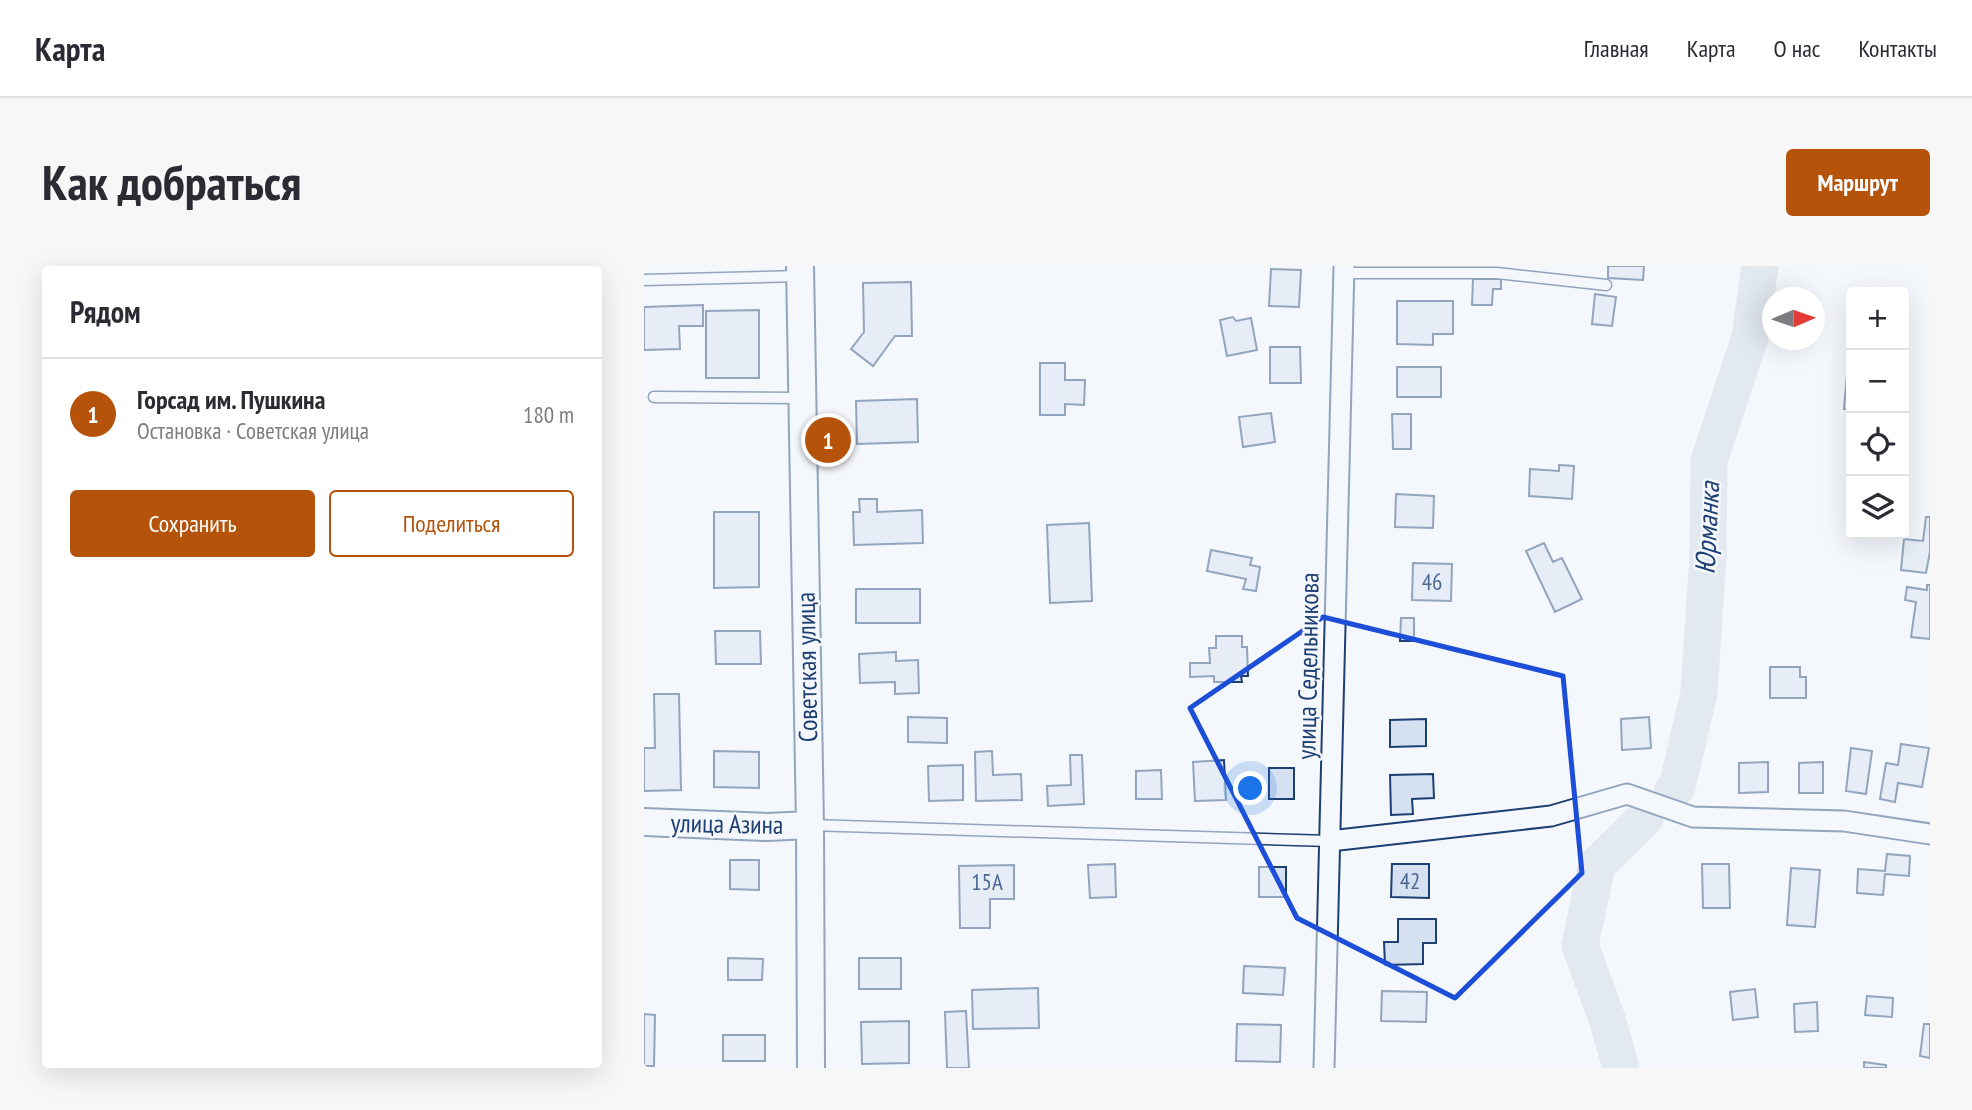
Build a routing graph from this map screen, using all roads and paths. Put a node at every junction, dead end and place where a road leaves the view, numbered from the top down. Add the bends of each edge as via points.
1 (1344, 269) edge
2 (800, 271) edge
3 (644, 279) edge
4 (1606, 285) dead end
5 (654, 397) dead end
6 (802, 398) junction
7 (644, 822) edge
8 (810, 825) junction
9 (1930, 834) edge
10 (1330, 841) junction
11 (811, 1068) edge
12 (1324, 1068) edge

1 - 4 lane via 1497,273
1 - 10 street, улица Седельникова
2 - 3 lane
2 - 6 main road, Советская улица
5 - 6 lane
6 - 8 main road, Советская улица
7 - 8 main road, улица Азина
8 - 10 lane
8 - 11 main road, Советская улица
9 - 10 street via 1844,821 1693,817 1627,794 1551,816
10 - 12 street, улица Седельникова

